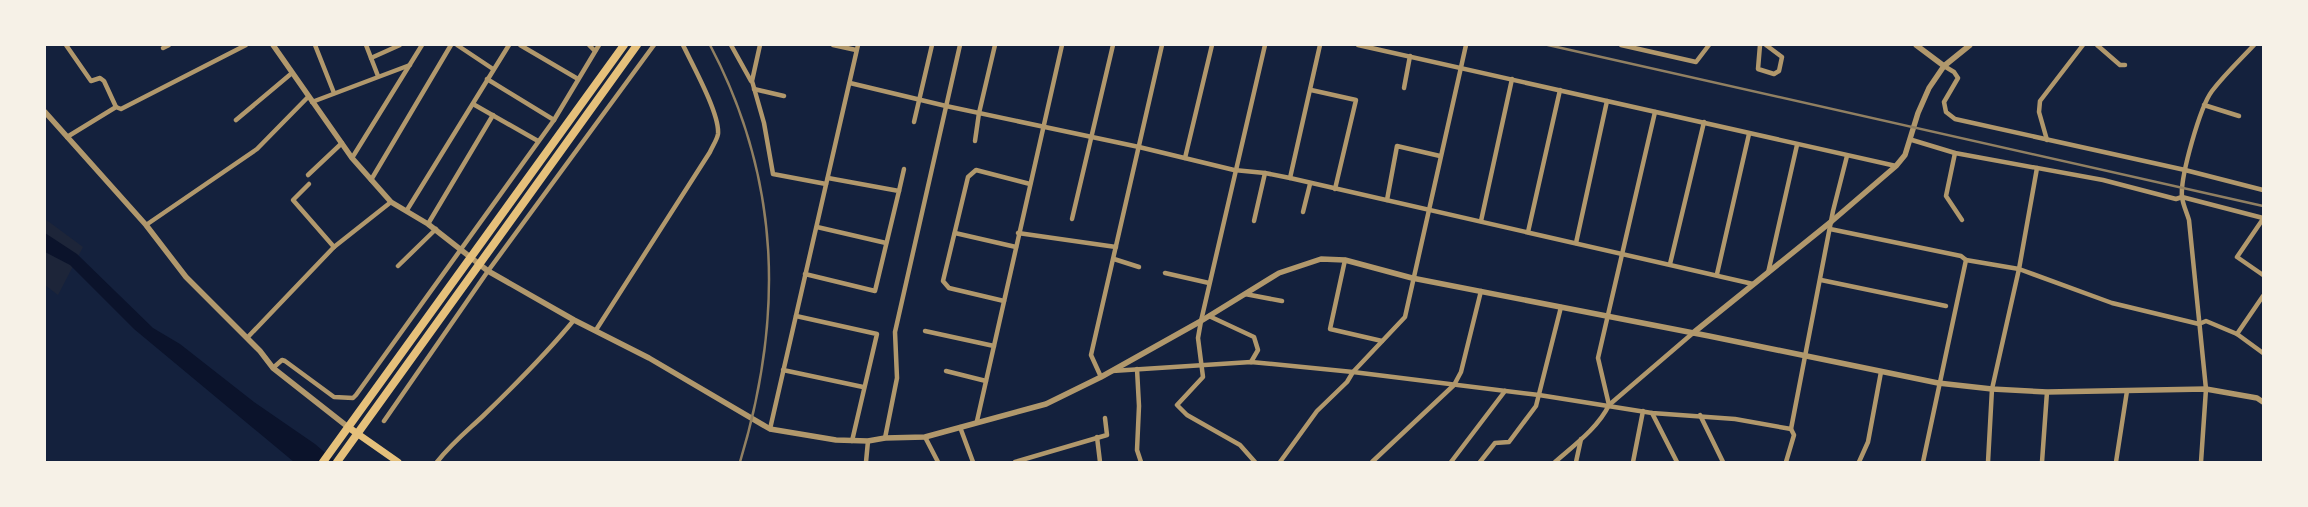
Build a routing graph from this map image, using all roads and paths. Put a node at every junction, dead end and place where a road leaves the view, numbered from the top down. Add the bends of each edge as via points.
1 (66, 45) edge
2 (169, 45) edge
3 (246, 45) edge
4 (273, 45) edge
5 (315, 45) edge
6 (366, 45) edge
7 (400, 45) edge
8 (422, 45) edge
9 (451, 45) edge
10 (457, 45) edge
11 (508, 45) edge
12 (520, 45) edge
13 (589, 45) edge
14 (599, 45) edge
15 (624, 45) edge
16 (637, 45) edge
17 (654, 45) edge
18 (683, 45) edge
19 (731, 45) edge
20 (760, 45) edge
21 (834, 45) edge
22 (932, 45) edge
23 (960, 45) edge
24 (995, 45) edge
25 (1062, 45) edge
26 (1113, 45) edge
27 (1162, 45) edge
28 (1212, 45) edge
29 (1265, 45) edge
30 (1320, 45) edge
31 (1358, 45) edge
32 (1466, 45) edge
33 (1621, 45) edge
34 (1709, 45) edge
35 (1760, 45) edge
36 (1766, 45) edge
37 (1916, 45) edge
38 (1970, 45) edge
39 (2082, 45) edge
40 (2097, 45) edge
41 (2254, 45) edge
42 (1643, 47) edge
43 (162, 48) dead end
44 (857, 48) edge
45 (596, 51) junction
46 (1410, 56) junction
47 (371, 58) junction
48 (410, 65) junction
49 (2125, 65) dead end
50 (1944, 66) junction
51 (1461, 68) junction
52 (493, 69) junction
53 (292, 73) junction
54 (378, 76) junction
55 (487, 79) junction
56 (578, 79) junction
57 (1512, 79) junction
58 (752, 81) junction
59 (850, 83) junction
60 (1404, 88) dead end
61 (754, 89) junction
62 (1311, 90) junction
63 (1560, 90) junction
64 (334, 94) junction
65 (784, 96) dead end
66 (310, 99) junction
67 (920, 99) junction
68 (1607, 101) junction
69 (473, 104) junction
70 (946, 106) junction
71 (2204, 106) junction
72 (116, 107) junction
73 (45, 112) edge
74 (1655, 112) junction
75 (979, 113) junction
76 (493, 115) junction
77 (2239, 116) dead end
78 (236, 120) dead end
79 (554, 120) junction
80 (914, 122) dead end
81 (1704, 122) junction
82 (1044, 125) junction
83 (1749, 134) junction
84 (67, 137) junction
85 (1092, 137) junction
86 (1912, 140) junction
87 (2046, 140) junction
88 (538, 141) junction
89 (975, 141) dead end
90 (342, 143) junction
91 (1797, 145) junction
92 (1138, 147) junction
93 (1955, 153) junction
94 (1440, 156) junction
95 (1847, 156) junction
96 (352, 158) junction
97 (1184, 158) junction
98 (1896, 166) junction
99 (2037, 168) junction
100 (904, 169) dead end
101 (1234, 170) junction
102 (2185, 170) junction
103 (1265, 173) junction
104 (308, 175) dead end
105 (1290, 178) junction
106 (371, 180) junction
107 (827, 181) junction
108 (309, 184) dead end
109 (1030, 184) junction
110 (1310, 184) junction
111 (1335, 189) junction
112 (2262, 189) edge
113 (899, 191) junction
114 (2182, 197) junction
115 (1386, 200) junction
116 (391, 202) junction
117 (1428, 209) junction
118 (407, 210) junction
119 (1303, 212) dead end
120 (1072, 218) dead end
121 (2263, 218) edge
122 (1962, 220) dead end
123 (1254, 221) dead end
124 (1480, 221) junction
125 (1832, 221) junction
126 (428, 224) junction
127 (146, 225) junction
128 (817, 227) junction
129 (436, 229) junction
130 (1830, 229) junction
131 (1528, 232) junction
132 (954, 233) junction
133 (1018, 233) junction
134 (1576, 242) junction
135 (886, 243) junction
136 (1116, 246) junction
137 (334, 247) junction
138 (1016, 247) junction
139 (461, 250) junction
140 (1623, 253) junction
141 (1114, 259) junction
142 (1345, 260) junction
143 (1966, 260) junction
144 (1670, 264) junction
145 (398, 266) dead end
146 (1139, 267) dead end
147 (2019, 269) junction
148 (488, 271) junction
149 (1165, 273) dead end
150 (1768, 273) junction
151 (805, 274) junction
152 (1717, 274) junction
153 (2263, 275) edge
154 (1412, 278) junction
155 (1820, 280) junction
156 (1209, 283) junction
157 (1753, 284) junction
158 (1481, 292) junction
159 (1245, 294) junction
160 (2263, 296) edge
161 (1004, 301) junction
162 (1282, 301) dead end
163 (1946, 306) dead end
164 (1561, 307) junction
165 (796, 316) junction
166 (1209, 316) junction
167 (1606, 316) junction
168 (574, 320) junction
169 (1200, 321) junction
170 (2198, 324) junction
171 (596, 330) junction
172 (925, 331) dead end
173 (1693, 333) junction
174 (2237, 334) junction
175 (247, 338) junction
176 (1382, 342) junction
177 (994, 346) junction
178 (2263, 353) edge
179 (1806, 356) junction
180 (1251, 362) junction
181 (1203, 365) junction
182 (273, 368) junction
183 (1137, 369) junction
184 (783, 370) junction
185 (946, 371) dead end
186 (1108, 372) junction
187 (1353, 372) junction
188 (1881, 372) junction
189 (1101, 377) junction
190 (986, 381) junction
191 (1938, 383) junction
192 (1454, 385) junction
193 (863, 387) junction
194 (1992, 389) junction
195 (2206, 390) junction
196 (1505, 391) junction
197 (2127, 391) junction
198 (2047, 392) junction
199 (1539, 395) junction
200 (2263, 402) edge
201 (1609, 405) junction
202 (1643, 411) junction
203 (1652, 413) junction
204 (1700, 416) junction
205 (1105, 418) dead end
206 (384, 421) dead end
207 (977, 421) junction
208 (960, 426) junction
209 (348, 427) junction
210 (770, 429) junction
211 (1791, 429) junction
212 (358, 434) junction
213 (925, 437) junction
214 (1097, 437) junction
215 (885, 438) junction
216 (1581, 438) junction
217 (852, 441) junction
218 (868, 441) junction
219 (323, 462) edge
220 (337, 462) edge
221 (398, 462) edge
222 (437, 462) edge
223 (866, 462) edge
224 (938, 462) edge
225 (973, 462) edge
226 (1015, 462) edge
227 (1100, 462) edge
228 (1141, 462) edge
229 (1255, 462) edge
230 (1280, 462) edge
231 (1372, 462) edge
232 (1451, 462) edge
233 (1480, 462) edge
234 (1555, 462) edge
235 (1576, 462) edge
236 (1633, 462) edge
237 (1677, 462) edge
238 (1723, 462) edge
239 (1786, 462) edge
240 (1859, 462) edge
241 (1923, 462) edge
242 (1988, 462) edge
243 (2042, 462) edge
244 (2116, 462) edge
245 (2201, 462) edge

1 - 72 street via 91,81 100,78 104,81
2 - 43 street
3 - 72 street via 121,109
4 - 53 street
5 - 64 street
6 - 47 street
7 - 47 street
8 - 48 street
9 - 106 street
10 - 52 street
11 - 52 street
12 - 56 street
13 - 45 street
14 - 45 street
15 - 209 highway
16 - 212 highway
17 - 148 street
18 - 171 street via 702,84 718,134 710,152
19 - 58 street
20 - 58 street
21 - 44 street
22 - 67 street
23 - 70 street
24 - 75 street
25 - 82 street
26 - 85 street
27 - 92 street
28 - 97 street
29 - 101 street
30 - 62 street
31 - 46 street
32 - 51 street
33 - 42 street
34 - 42 street via 1696,62
35 - 36 street via 1758,69 1774,74 1779,71 1782,56
37 - 50 street
38 - 50 street
39 - 87 street via 2040,101 2039,112
40 - 49 street via 2120,65
41 - 71 street via 2212,91
44 - 59 street
45 - 56 street
46 - 51 street
46 - 60 street
47 - 54 street
48 - 54 street
48 - 96 street
50 - 86 street via 1918,113
50 - 87 street via 1958,78 1944,102 1946,112 1955,119
51 - 57 street
51 - 94 street
52 - 55 street
53 - 66 street
53 - 78 street
54 - 64 street
55 - 69 street
55 - 79 street
56 - 79 street
57 - 63 street
57 - 124 street
58 - 61 street
59 - 67 street
59 - 107 street
61 - 65 street
61 - 107 street via 773,174
62 - 105 street
62 - 111 street via 1356,100
63 - 68 street
63 - 131 street
64 - 66 street
66 - 90 street
66 - 127 street via 257,149
67 - 70 street
67 - 80 street
68 - 74 street
68 - 134 street
69 - 76 street
69 - 118 street
70 - 75 street
70 - 215 street via 895,332 896,378
71 - 77 street
71 - 102 street
72 - 84 street
73 - 84 street
74 - 81 street
74 - 140 street
75 - 82 street
75 - 89 street
76 - 88 street
76 - 126 street
79 - 88 street
81 - 83 street
81 - 144 street
82 - 85 street
82 - 109 street
83 - 91 street
83 - 152 street
84 - 127 street
85 - 92 street
85 - 120 street
86 - 93 street
86 - 98 street
87 - 102 street
88 - 139 street
90 - 96 street
90 - 104 street
91 - 95 street
91 - 150 street
92 - 97 street
92 - 136 street
93 - 99 street
93 - 122 street via 1946,196
94 - 115 street via 1397,146
94 - 117 street
95 - 98 street
95 - 125 street
96 - 106 street
97 - 101 street
98 - 125 street
99 - 114 street via 2103,180 2176,199
99 - 147 street
100 - 113 street
101 - 103 street
101 - 156 street
102 - 112 street
102 - 114 street
103 - 105 street
103 - 123 street
105 - 110 street
106 - 116 street
107 - 113 street
107 - 128 street
108 - 137 street via 293,200
109 - 132 street via 976,170 968,177
109 - 133 street
110 - 111 street
110 - 119 street
111 - 115 street
113 - 135 street
114 - 121 street
114 - 170 street via 2189,220
115 - 117 street
116 - 118 street
116 - 137 street
117 - 124 street
117 - 154 street
118 - 126 street
121 - 153 street via 2237,257
124 - 131 street
125 - 130 street
125 - 150 street
126 - 129 street
127 - 175 street via 186,277
128 - 135 street
128 - 151 street
129 - 139 street
129 - 145 street
130 - 143 street via 1961,256
130 - 155 street
131 - 134 street
132 - 138 street
132 - 161 street via 943,281 949,288
133 - 136 street
133 - 138 street
134 - 140 street
135 - 151 street via 876,291
136 - 141 street
137 - 175 street
138 - 161 street
139 - 148 street
139 - 182 street via 353,398 334,397 285,361
140 - 144 street
140 - 167 street
141 - 146 street
141 - 189 street via 1091,355
142 - 154 street
142 - 159 street via 1321,259 1279,273
142 - 176 street via 1330,329
143 - 147 street
143 - 191 street
144 - 152 street
147 - 170 street via 2112,303
147 - 194 street
148 - 168 street
148 - 206 street
149 - 156 street
150 - 157 street
151 - 165 street
152 - 157 street
154 - 158 street
154 - 176 street via 1405,317
155 - 163 street
155 - 179 street
156 - 169 street
157 - 173 street
158 - 164 street
158 - 192 street via 1461,372
159 - 162 street
159 - 166 street
160 - 174 street
161 - 177 street
164 - 167 street
164 - 199 street
165 - 184 street
165 - 193 street via 877,334
166 - 169 street
166 - 180 street via 1254,337 1258,350
167 - 173 street
167 - 201 street via 1598,358
168 - 171 street
168 - 222 street via 549,351 453,441
169 - 181 street via 1198,338
169 - 186 street
170 - 174 street via 2206,321
170 - 195 street
171 - 210 street
172 - 177 street
173 - 179 street
173 - 201 street
174 - 178 street
175 - 182 street
176 - 187 street
177 - 190 street
179 - 188 street
179 - 211 street
180 - 181 street
180 - 187 street
181 - 183 street
181 - 229 street via 1203,377 1177,405 1187,415 1240,445
182 - 209 street
183 - 186 street
183 - 228 street via 1137,450
184 - 193 street
184 - 210 street
185 - 190 street
186 - 189 street
187 - 192 street
187 - 230 street via 1317,411
188 - 191 street
188 - 240 street via 1868,442
189 - 207 street via 1046,404
190 - 207 street
191 - 194 street
191 - 241 street
192 - 196 street
192 - 231 street
193 - 217 street
194 - 198 street
194 - 242 street
195 - 197 street
195 - 200 street via 2257,398
195 - 245 street
196 - 199 street
196 - 232 street
197 - 198 street
197 - 244 street
198 - 243 street
199 - 201 street
199 - 233 street via 1536,406 1509,442 1495,443
201 - 202 street
201 - 216 street
202 - 203 street
202 - 236 street
203 - 204 street
203 - 237 street
204 - 211 street
204 - 238 street
205 - 214 street via 1106,435
207 - 208 street
208 - 213 street
208 - 225 street
209 - 212 main road
209 - 219 highway
210 - 217 street
211 - 239 street via 1794,435
212 - 220 highway
212 - 221 main road
213 - 215 street
213 - 224 street
214 - 226 street
214 - 227 street
215 - 218 street
216 - 234 street
216 - 235 street
217 - 218 street
218 - 223 street

